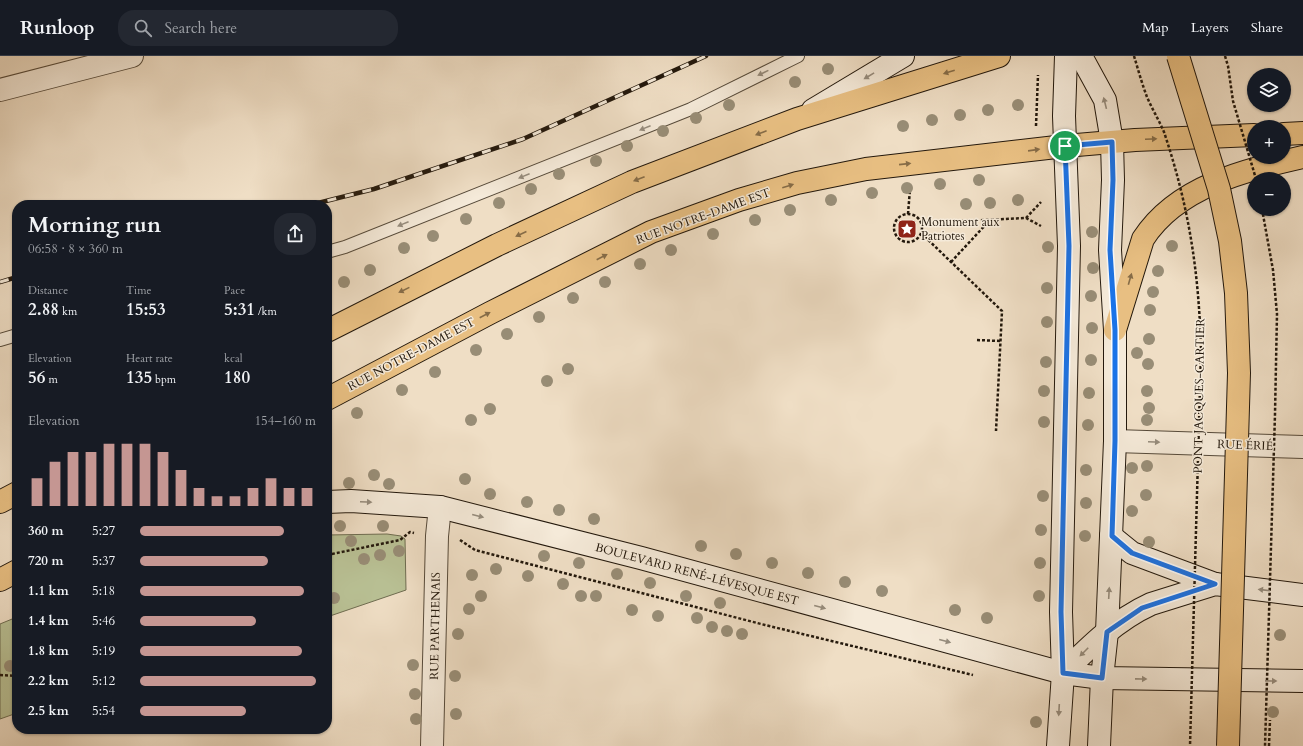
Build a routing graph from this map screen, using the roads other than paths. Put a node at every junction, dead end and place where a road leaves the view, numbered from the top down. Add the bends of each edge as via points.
1 (132, 56) edge
2 (798, 56) edge
3 (902, 56) edge
4 (999, 56) edge
5 (1066, 56) edge
6 (1081, 56) edge
7 (1178, 56) edge
8 (0, 90) edge
9 (797, 119) junction
10 (1303, 133) edge
11 (1291, 134) edge
12 (1247, 135) edge
13 (1112, 142) junction
14 (1065, 146) junction
15 (1303, 157) edge
16 (332, 251) edge
17 (332, 328) edge
18 (1115, 330) junction
19 (12, 336) edge
20 (0, 340) edge
21 (332, 396) edge
22 (1115, 441) junction
23 (1303, 447) edge
24 (12, 496) edge
25 (0, 502) edge
26 (332, 502) edge
27 (440, 507) junction
28 (1112, 536) junction
29 (12, 574) edge
30 (0, 580) edge
31 (1215, 584) junction
32 (1303, 595) edge
33 (1107, 632) junction
34 (1063, 673) junction
35 (1102, 678) junction
36 (1303, 681) edge
37 (432, 746) edge
38 (1058, 746) edge
39 (1099, 746) edge
40 (1228, 746) edge

1 - 8 main road
2 -> 16 lane via 691,109 345,248
3 -> 9 main road
4 -> 9 main road
5 - 14 main road
13 -> 6 main road via 1105,100
7 - 40 main road, bridge via 1219,189 1230,241 1236,293 1239,373
9 -> 17 main road via 632,182 484,252
10 - 11 main road
13 -> 12 main road, RUE NOTRE-DAME EST
13 - 14 main road, RUE NOTRE-DAME EST
13 - 18 main road via 1110,250
21 -> 14 main road, RUE NOTRE-DAME EST via 651,232 739,200 798,183 866,169
14 - 34 main road via 1069,246 1061,612
18 -> 15 main road via 1143,239 1151,227 1168,211 1191,195 1230,177
18 - 22 main road
19 - 20 lane
22 -> 23 main road, RUE ÉRIÉ
22 - 28 main road
24 - 25 main road
26 -> 27 main road, BOULEVARD RENÉ-LÉVESQUE EST
27 -> 34 main road, BOULEVARD RENÉ-LÉVESQUE EST via 641,558
27 - 37 main road, RUE PARTHENAIS via 437,536
28 - 31 main road via 1132,553
33 -> 28 main road
29 - 30 main road
32 -> 31 main road
31 - 33 main road via 1142,608
33 -> 34 main road
33 - 35 main road
34 - 35 main road, BOULEVARD RENÉ-LÉVESQUE EST
34 -> 38 main road
35 -> 36 main road, BOULEVARD RENÉ-LÉVESQUE EST
35 - 39 main road

